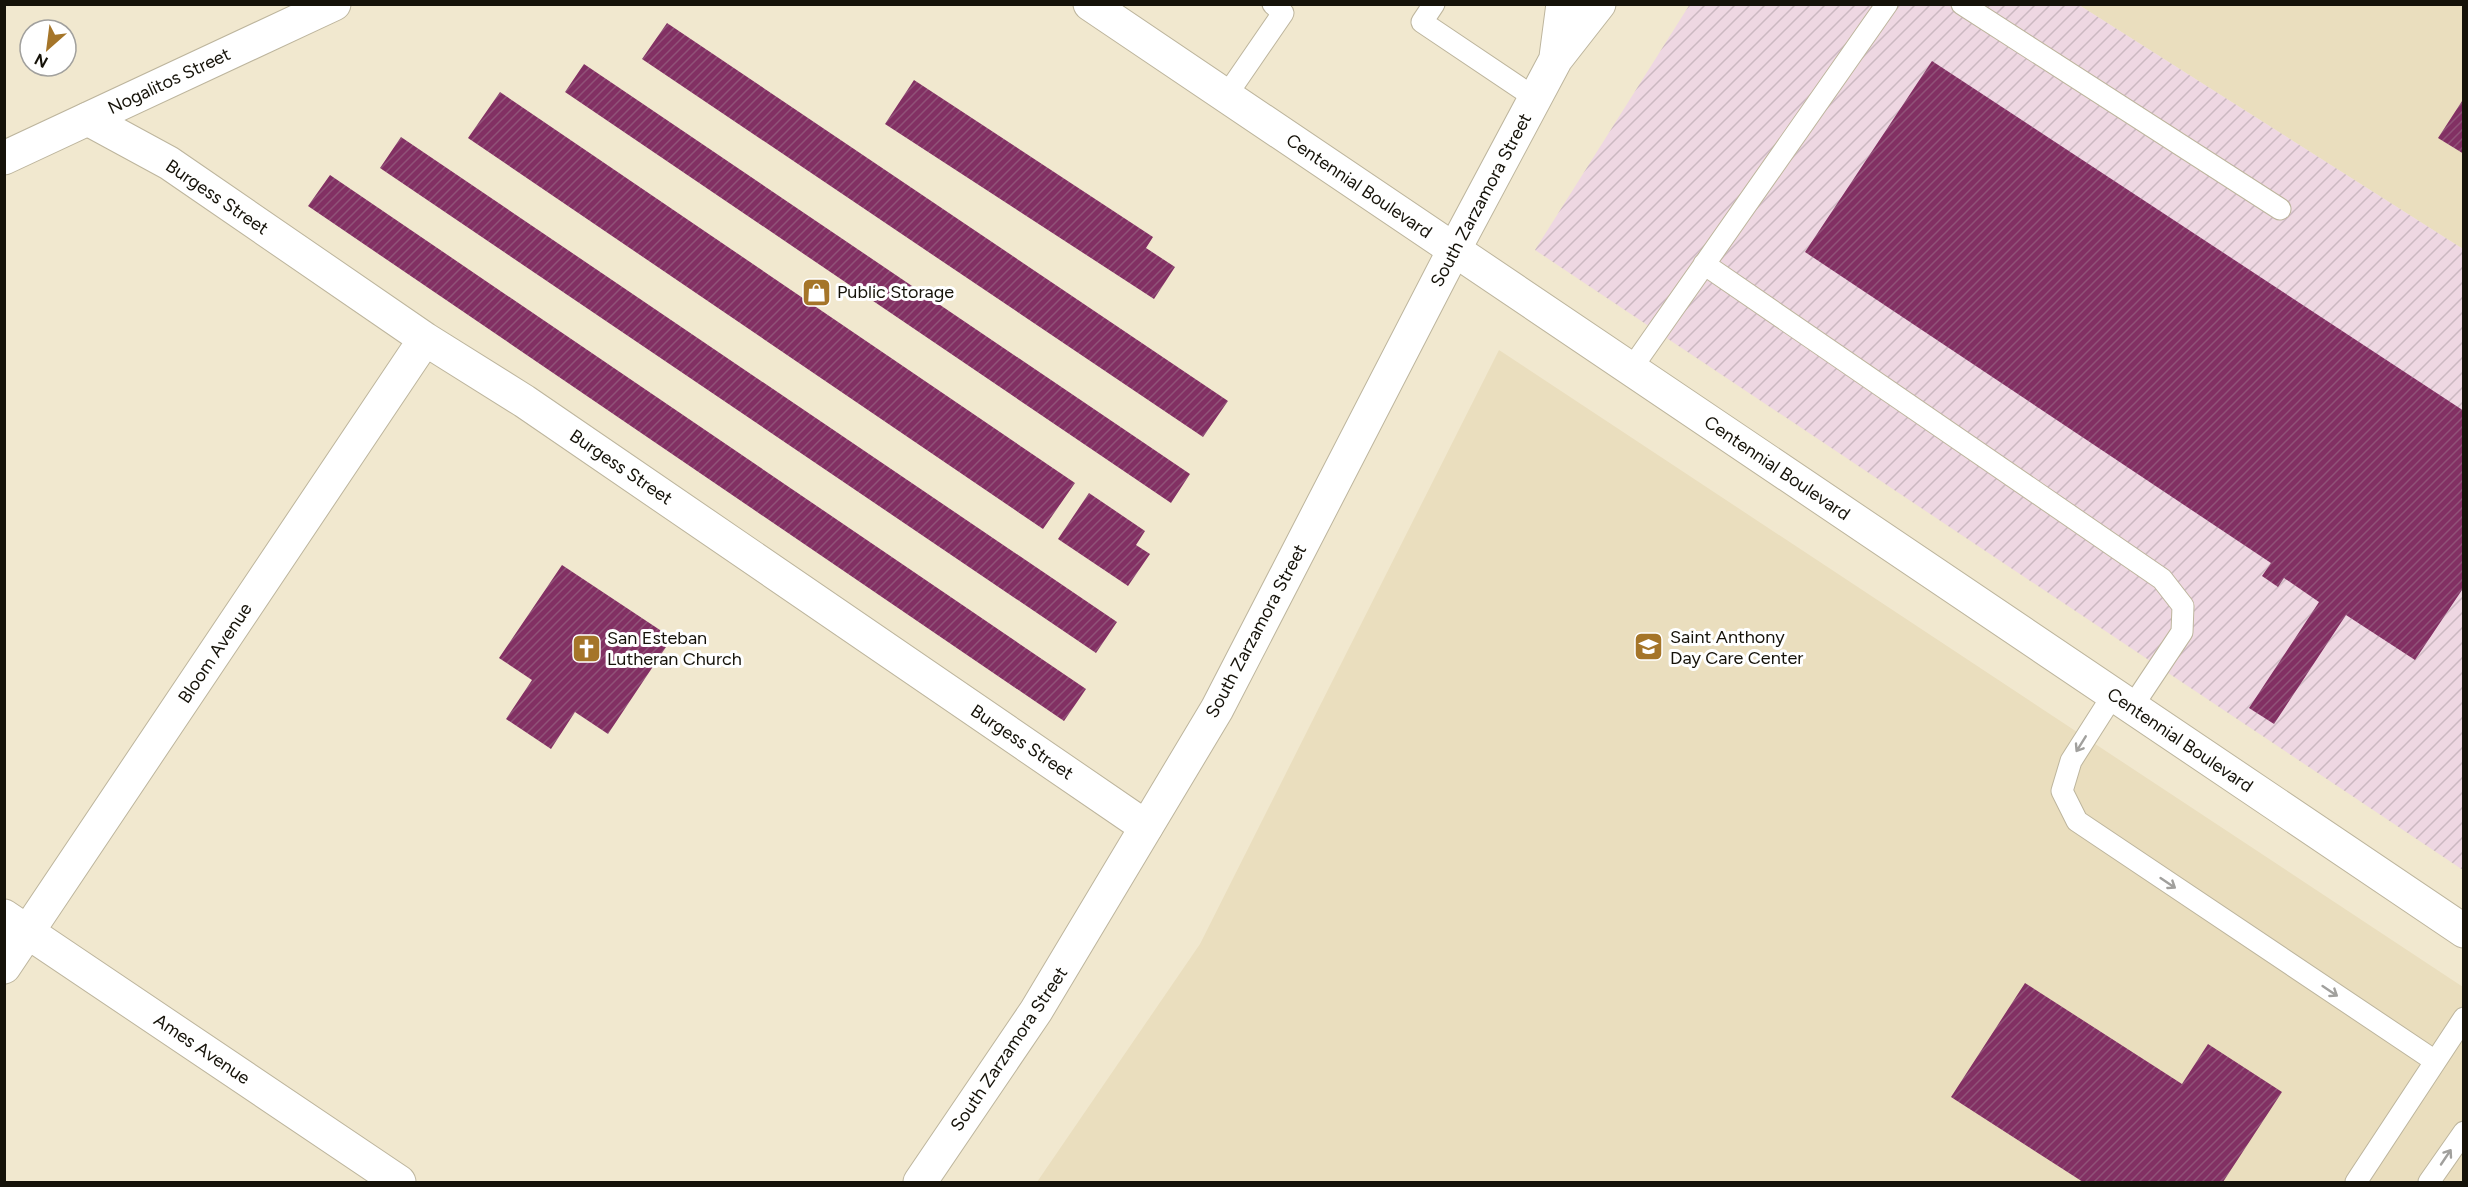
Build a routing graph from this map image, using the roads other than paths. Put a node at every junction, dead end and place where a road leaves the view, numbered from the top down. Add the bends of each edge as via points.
1 (334, 4) edge
2 (1090, 4) edge
3 (1273, 4) edge
4 (1434, 4) edge
5 (1563, 4) edge
6 (1599, 4) edge
7 (1887, 4) edge
8 (1962, 4) edge
9 (1556, 59) junction
10 (1226, 96) junction
11 (1535, 98) junction
12 (88, 119) junction
13 (4, 158) edge
14 (2280, 209) dead end
15 (1454, 250) junction
16 (1704, 264) junction
17 (425, 339) junction
18 (1631, 369) junction
19 (2122, 701) junction
20 (1146, 827) junction
21 (16, 924) edge
22 (2463, 931) edge
23 (4, 967) edge
24 (2463, 1018) edge
25 (2435, 1061) junction
26 (2463, 1132) edge
27 (399, 1182) edge
28 (920, 1182) edge
29 (2356, 1182) edge
30 (2429, 1182) edge

1 - 12 street, Nogalitos Street
2 - 10 street, Centennial Boulevard
3 - 10 lane via 1283,13
4 - 11 lane via 1422,22
5 - 9 street, South Zarzamora Street
6 - 9 street, South Zarzamora Street
7 - 16 lane
8 - 14 lane
9 - 11 street, South Zarzamora Street
10 - 15 street, Centennial Boulevard
11 - 15 street, South Zarzamora Street
12 - 13 street, Nogalitos Street
12 - 17 street, Burgess Street via 169,163
15 - 18 street, Centennial Boulevard
15 - 20 street, South Zarzamora Street via 1217,709
16 - 18 lane
16 - 19 lane via 2162,579 2183,606 2182,632
17 - 20 street, Burgess Street via 524,401
17 - 21 street, Bloom Avenue
18 - 19 street, Centennial Boulevard
19 - 22 street, Centennial Boulevard
19 -> 25 lane via 2071,761 2062,791 2077,821
20 - 28 street, South Zarzamora Street via 1036,1011
21 - 23 street, Bloom Avenue
21 - 27 street, Ames Avenue
24 - 25 lane
25 - 29 lane
30 -> 26 lane

